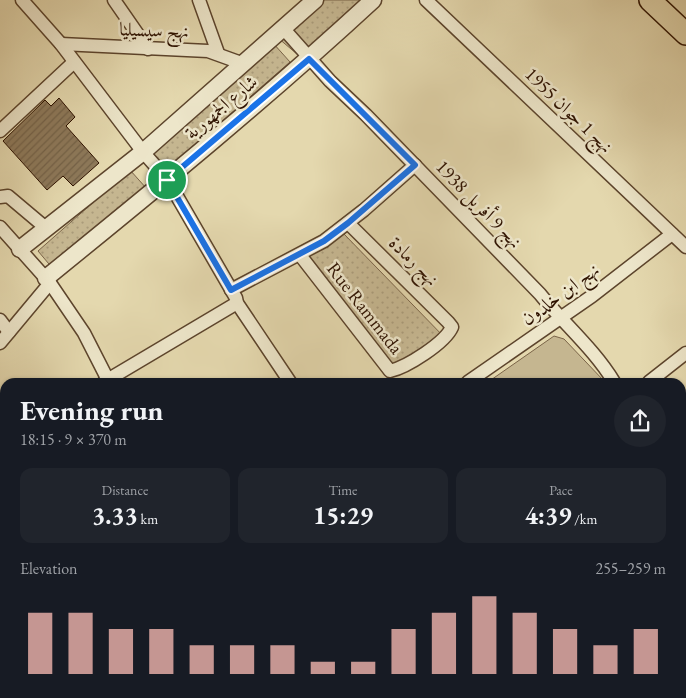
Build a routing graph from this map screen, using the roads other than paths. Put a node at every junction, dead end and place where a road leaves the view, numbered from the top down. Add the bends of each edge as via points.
1 (22, 0) edge
2 (114, 0) edge
3 (199, 0) edge
4 (315, 0) edge
5 (373, 0) edge
6 (426, 0) edge
7 (650, 0) edge
8 (283, 28) junction
9 (686, 34) edge
10 (61, 44) junction
11 (148, 49) junction
12 (218, 53) junction
13 (309, 59) junction
14 (74, 62) junction
15 (244, 64) junction
16 (0, 131) edge
17 (143, 152) junction
18 (415, 165) junction
19 (167, 180) junction
20 (0, 197) edge
21 (348, 223) junction
22 (0, 226) edge
23 (46, 228) junction
24 (672, 234) junction
25 (686, 247) edge
26 (20, 249) junction
27 (300, 255) junction
28 (48, 280) junction
29 (231, 290) junction
30 (237, 304) junction
31 (560, 318) junction
32 (0, 320) edge
33 (452, 327) joint
34 (9, 332) junction
35 (0, 343) edge
36 (686, 353) edge
37 (106, 378) edge
38 (112, 378) edge
39 (287, 378) edge
40 (474, 378) edge
41 (611, 378) edge
42 (654, 378) edge

1 - 10 street
2 - 11 street
3 - 12 street
4 - 8 street, شارع الجمهورية
5 - 13 street, شارع الجمهورية
6 - 24 street, نهج 1 جوان 1955
7 - 9 main road
8 - 13 street, نهج 9 أفريل 1938
8 - 15 street, شارع الجمهورية
10 - 11 street, نهج سيسيليا
10 - 14 street
11 - 12 street, نهج سيسيليا
12 - 15 street, نهج سيسيليا
13 - 18 street, نهج 9 أفريل 1938
13 - 19 street, شارع الجمهورية
14 - 16 street
14 - 17 street
15 - 17 street, شارع الجمهورية
17 - 19 street
17 - 23 street, شارع الجمهورية
18 - 21 street
18 - 31 street, نهج 9 أفريل 1938
19 - 28 street, شارع الجمهورية
19 - 29 street
20 - 23 street via 8,196
21 - 27 street
21 - 33 street, نهج رمادة
22 - 26 street
23 - 26 street, شارع الجمهورية
24 - 25 street, نهج 1 جوان 1955
24 - 31 street, نهج ابن خلدون
26 - 28 street
27 - 29 street
27 - 33 street, Rue Rammada via 390,371 445,338
28 - 34 street
28 - 37 street via 84,333
29 - 30 street
30 - 38 street
30 - 39 street
31 - 40 street, نهج ابن خلدون
31 - 41 street, نهج 9 أفريل 1938 via 592,351
32 - 34 street
34 - 35 street
36 - 42 street

